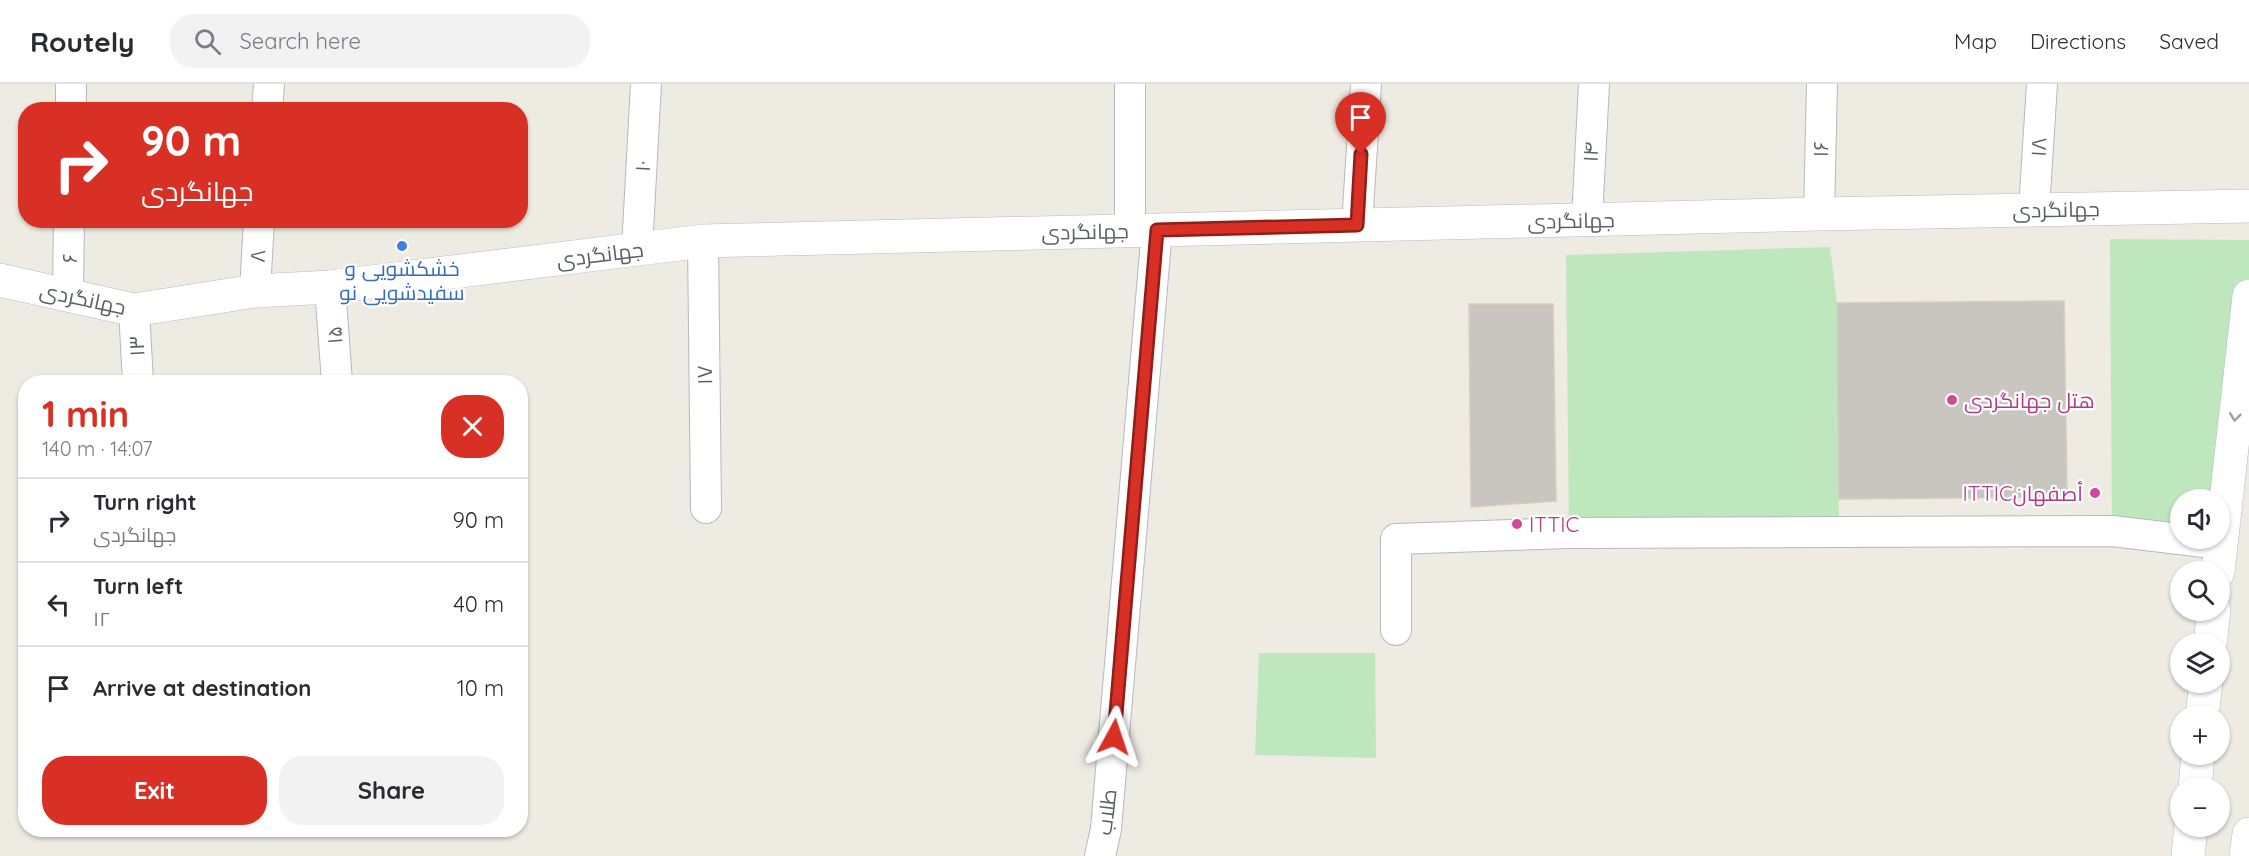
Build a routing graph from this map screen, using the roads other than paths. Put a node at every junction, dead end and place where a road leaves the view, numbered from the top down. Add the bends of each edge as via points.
1 (71, 84) edge
2 (269, 84) edge
3 (646, 84) edge
4 (1130, 84) edge
5 (1366, 84) edge
6 (1594, 84) edge
7 (1822, 84) edge
8 (2042, 84) edge
9 (71, 102) edge
10 (268, 102) edge
11 (2249, 206) edge
12 (2034, 209) junction
13 (1819, 214) junction
14 (1587, 219) junction
15 (1357, 225) junction
16 (69, 228) edge
17 (259, 228) edge
18 (1143, 230) junction
19 (703, 241) junction
20 (637, 249) junction
21 (0, 280) edge
22 (330, 287) junction
23 (255, 291) junction
24 (68, 295) junction
25 (2249, 296) edge
26 (134, 310) junction
27 (138, 375) edge
28 (336, 375) edge
29 (706, 508) dead end
30 (2219, 558) edge
31 (1396, 630) dead end
32 (2249, 834) edge
33 (2190, 837) edge
34 (1100, 856) edge
35 (2188, 856) edge
36 (2246, 856) edge

1 - 9 street
2 - 10 street
3 - 20 street, ۱۰
4 - 18 street, طلاب
5 - 15 street
6 - 14 street, ۱۴
7 - 13 street, ۱۶
8 - 12 street, ۱۸
11 - 12 street, جهانگردی
12 - 13 street, جهانگردی
13 - 14 street, جهانگردی
14 - 15 street, جهانگردی
15 - 18 street, جهانگردی
16 - 24 street, ۶
17 - 23 street, ۸
18 - 19 street, جهانگردی
18 - 34 street, طلاب via 1106,829
19 - 20 street, جهانگردی
19 - 29 street, ۱۷
20 - 22 street, جهانگردی
21 - 24 street, جهانگردی
22 - 23 street, جهانگردی
22 - 28 street, ۱۵
23 - 26 street, جهانگردی
24 - 26 street, جهانگردی
25 -> 30 street
26 - 27 street, ۱۳
30 - 31 street via 2112,531 1569,532 1396,539
32 - 36 street
33 - 35 street

